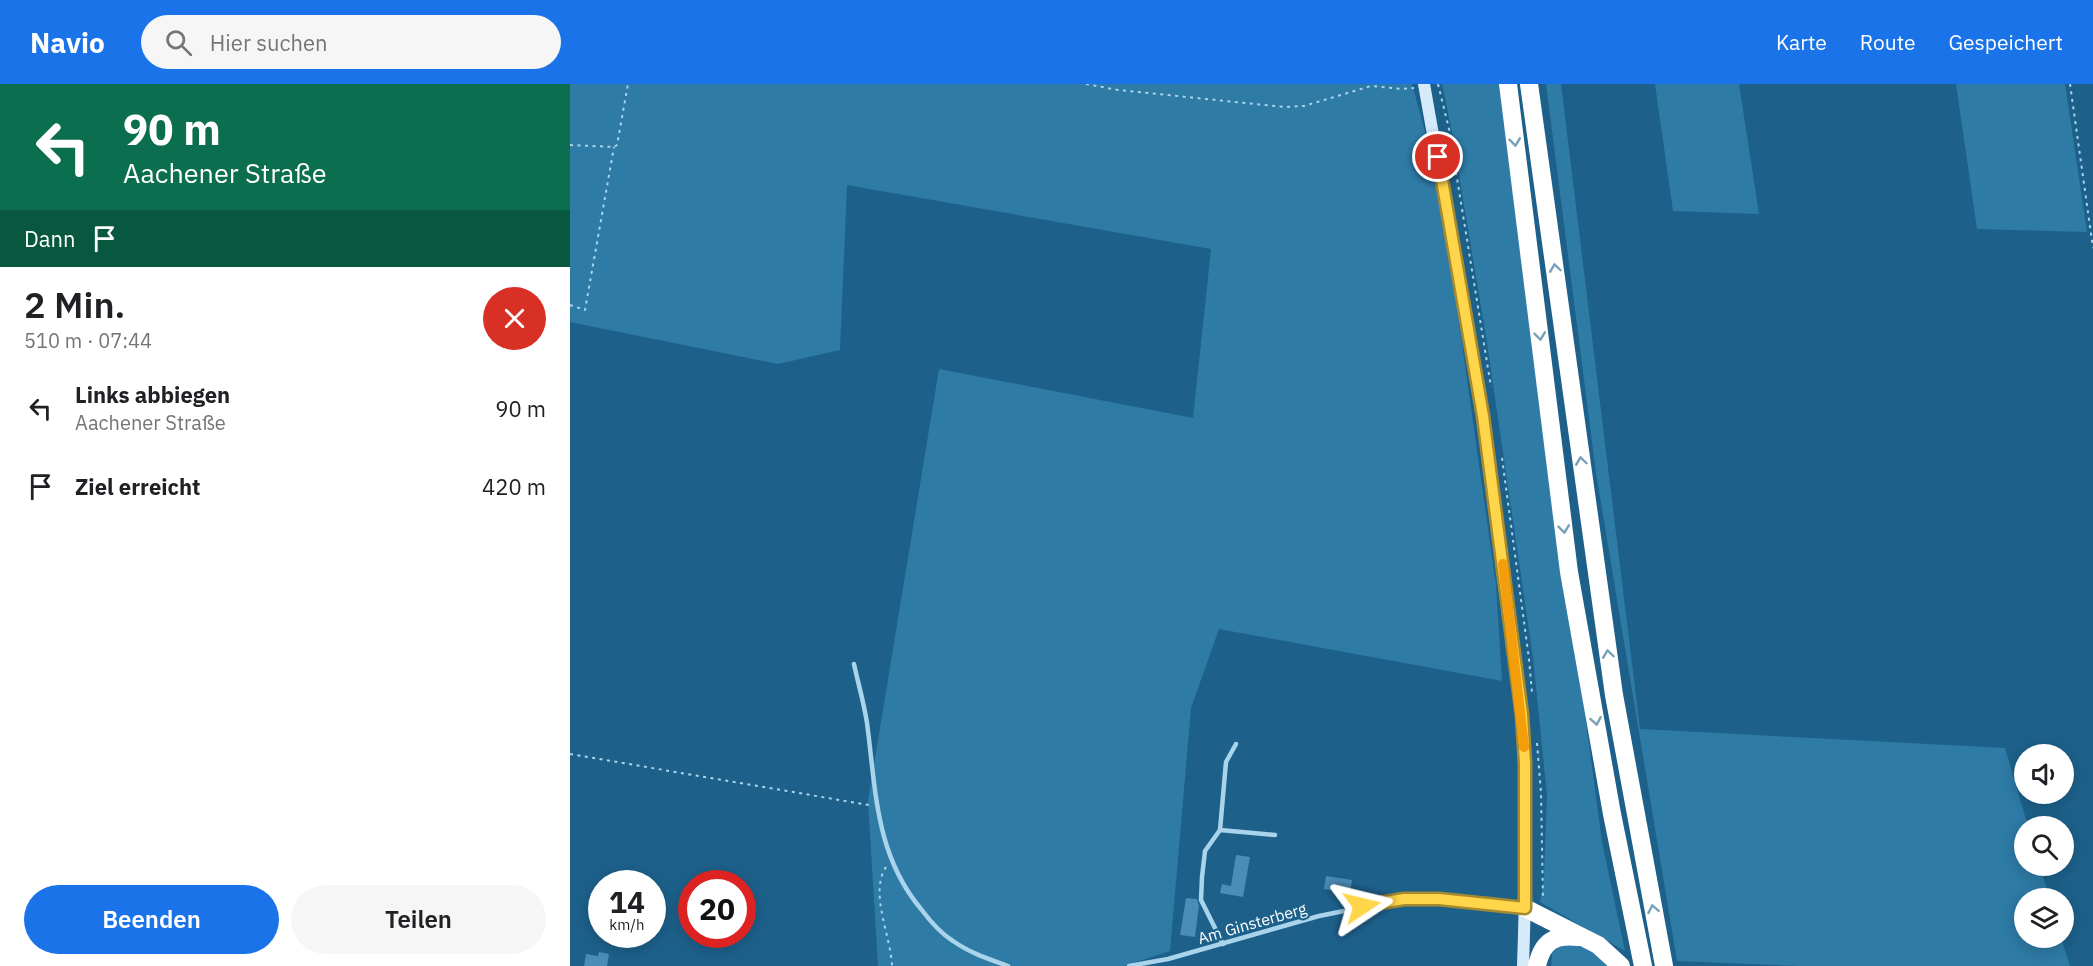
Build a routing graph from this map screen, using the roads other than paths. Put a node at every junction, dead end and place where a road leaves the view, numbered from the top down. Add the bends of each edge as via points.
1 (1508, 84) edge
2 (1529, 84) edge
3 (1424, 85) edge
4 (854, 664) dead end
5 (1236, 744) dead end
6 (1220, 830) junction
7 (1275, 835) dead end
8 (1525, 908) junction
9 (1583, 937) junction
10 (1223, 944) junction
11 (1008, 966) edge
12 (1130, 966) edge
13 (1523, 966) edge
14 (1537, 966) edge
15 (1621, 966) edge
16 (1642, 966) edge
17 (1664, 966) edge

1 -> 16 highway via 1569,572
17 -> 2 highway via 1614,695
3 - 8 main road via 1483,416 1522,715
4 - 11 lane via 866,719 881,831 890,860 904,887 934,926 968,950
5 - 6 lane via 1226,762
6 - 7 lane
6 - 10 lane via 1205,851 1201,900
8 - 9 highway
8 - 10 lane, Am Ginsterberg via 1404,899 1319,916
8 - 13 main road
9 - 14 highway via 1561,936 1552,940 1541,951
9 - 15 highway via 1605,950
10 - 12 lane, Am Ginsterberg

